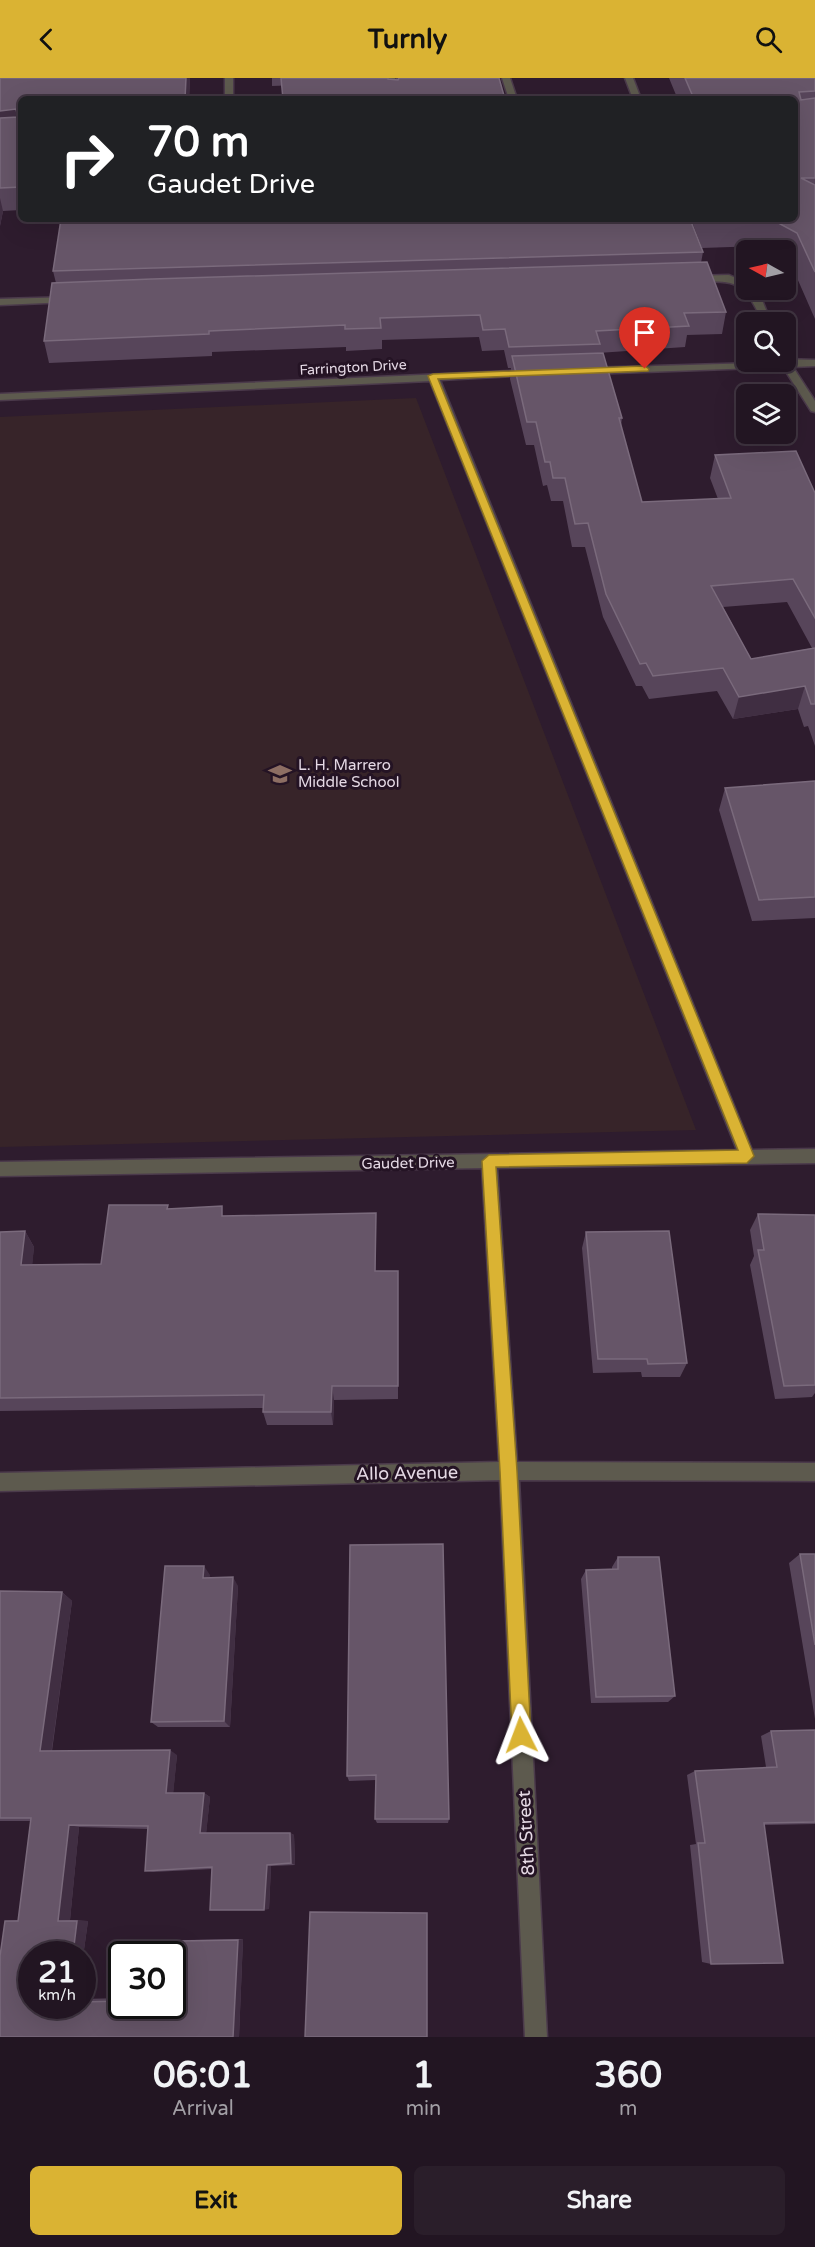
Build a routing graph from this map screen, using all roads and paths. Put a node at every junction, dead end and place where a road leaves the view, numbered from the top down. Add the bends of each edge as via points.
1 (229, 78) edge
2 (391, 78) edge
3 (507, 78) edge
4 (629, 78) edge
5 (229, 96) edge
6 (393, 96) edge
7 (512, 96) edge
8 (636, 96) edge
9 (681, 279) edge
10 (736, 282) edge
11 (83, 298) edge
12 (0, 302) edge
13 (796, 363) edge
14 (815, 363) edge
15 (736, 365) edge
16 (574, 371) edge
17 (792, 372) edge
18 (539, 373) edge
19 (433, 376) junction
20 (0, 397) edge
21 (815, 409) edge
22 (747, 1156) junction
23 (815, 1156) edge
24 (489, 1161) junction
25 (0, 1169) edge
26 (509, 1471) junction
27 (815, 1473) edge
28 (0, 1482) edge
29 (536, 2037) edge

1 - 5 street
2 - 6 street
3 - 7 street
4 - 8 street
9 - 10 street via 729,278
11 - 12 street
13 - 14 street
15 - 16 street
17 - 21 street
18 - 19 street, Farrington Drive
19 - 20 street, Farrington Drive
19 - 22 street
22 - 23 street, Gaudet Drive
22 - 24 street, Gaudet Drive
24 - 25 street, Gaudet Drive
24 - 26 street, 8th Street
26 - 27 street, Allo Avenue
26 - 28 street, Allo Avenue
26 - 29 street, 8th Street

